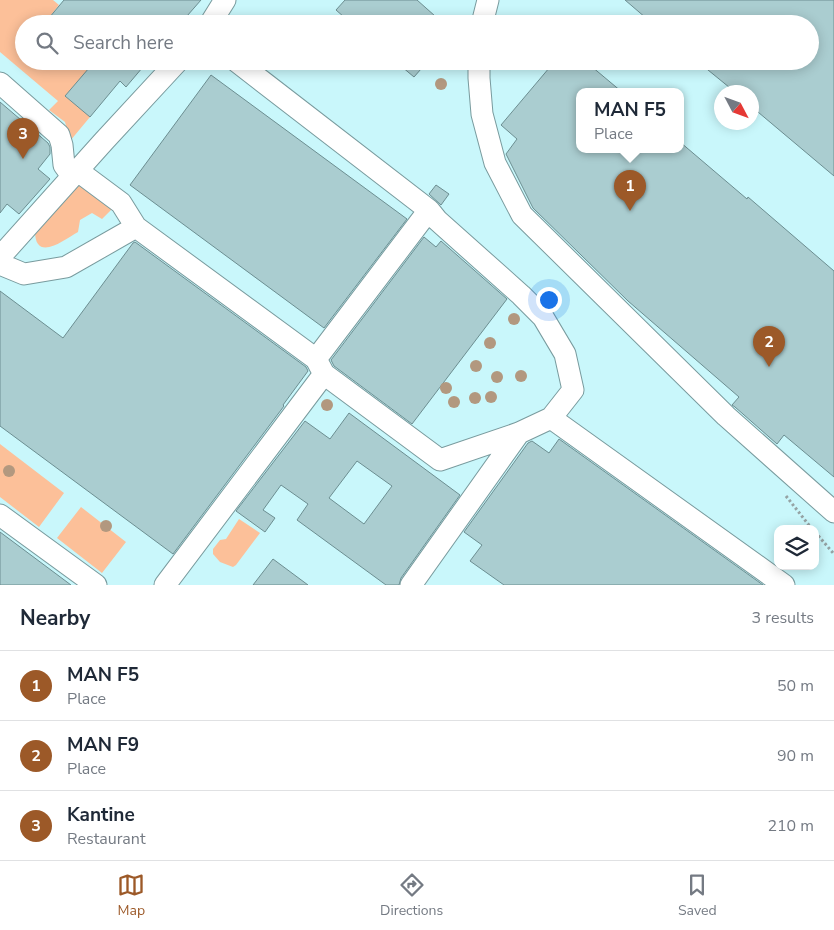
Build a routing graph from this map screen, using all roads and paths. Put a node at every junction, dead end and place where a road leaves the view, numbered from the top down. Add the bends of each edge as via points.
1 (225, 0) edge
2 (488, 0) edge
3 (216, 15) edge
4 (484, 15) edge
5 (170, 70) edge
6 (248, 70) edge
7 (479, 70) edge
8 (0, 84) edge
9 (75, 174) junction
10 (429, 210) junction
11 (136, 227) junction
12 (0, 257) edge
13 (0, 264) edge
14 (320, 366) junction
15 (551, 418) junction
16 (519, 433) junction
17 (834, 512) edge
18 (0, 515) edge
19 (819, 537) edge
20 (834, 554) edge
21 (96, 585) edge
22 (166, 585) edge
23 (410, 585) edge
24 (784, 585) edge

1 - 3 lane
2 - 4 lane
5 - 9 lane
6 - 10 lane
7 - 17 lane via 482,114 495,163 522,215 726,416
8 - 9 lane via 59,135 64,165
9 - 11 lane via 121,203
9 - 12 lane
10 - 14 lane
10 - 15 lane via 543,317 565,354 572,390
11 - 13 lane via 66,267 24,274
11 - 14 lane
14 - 16 lane via 440,460
14 - 22 lane
15 - 16 lane
15 - 24 lane
16 - 23 lane
18 - 21 lane
19 - 20 path

